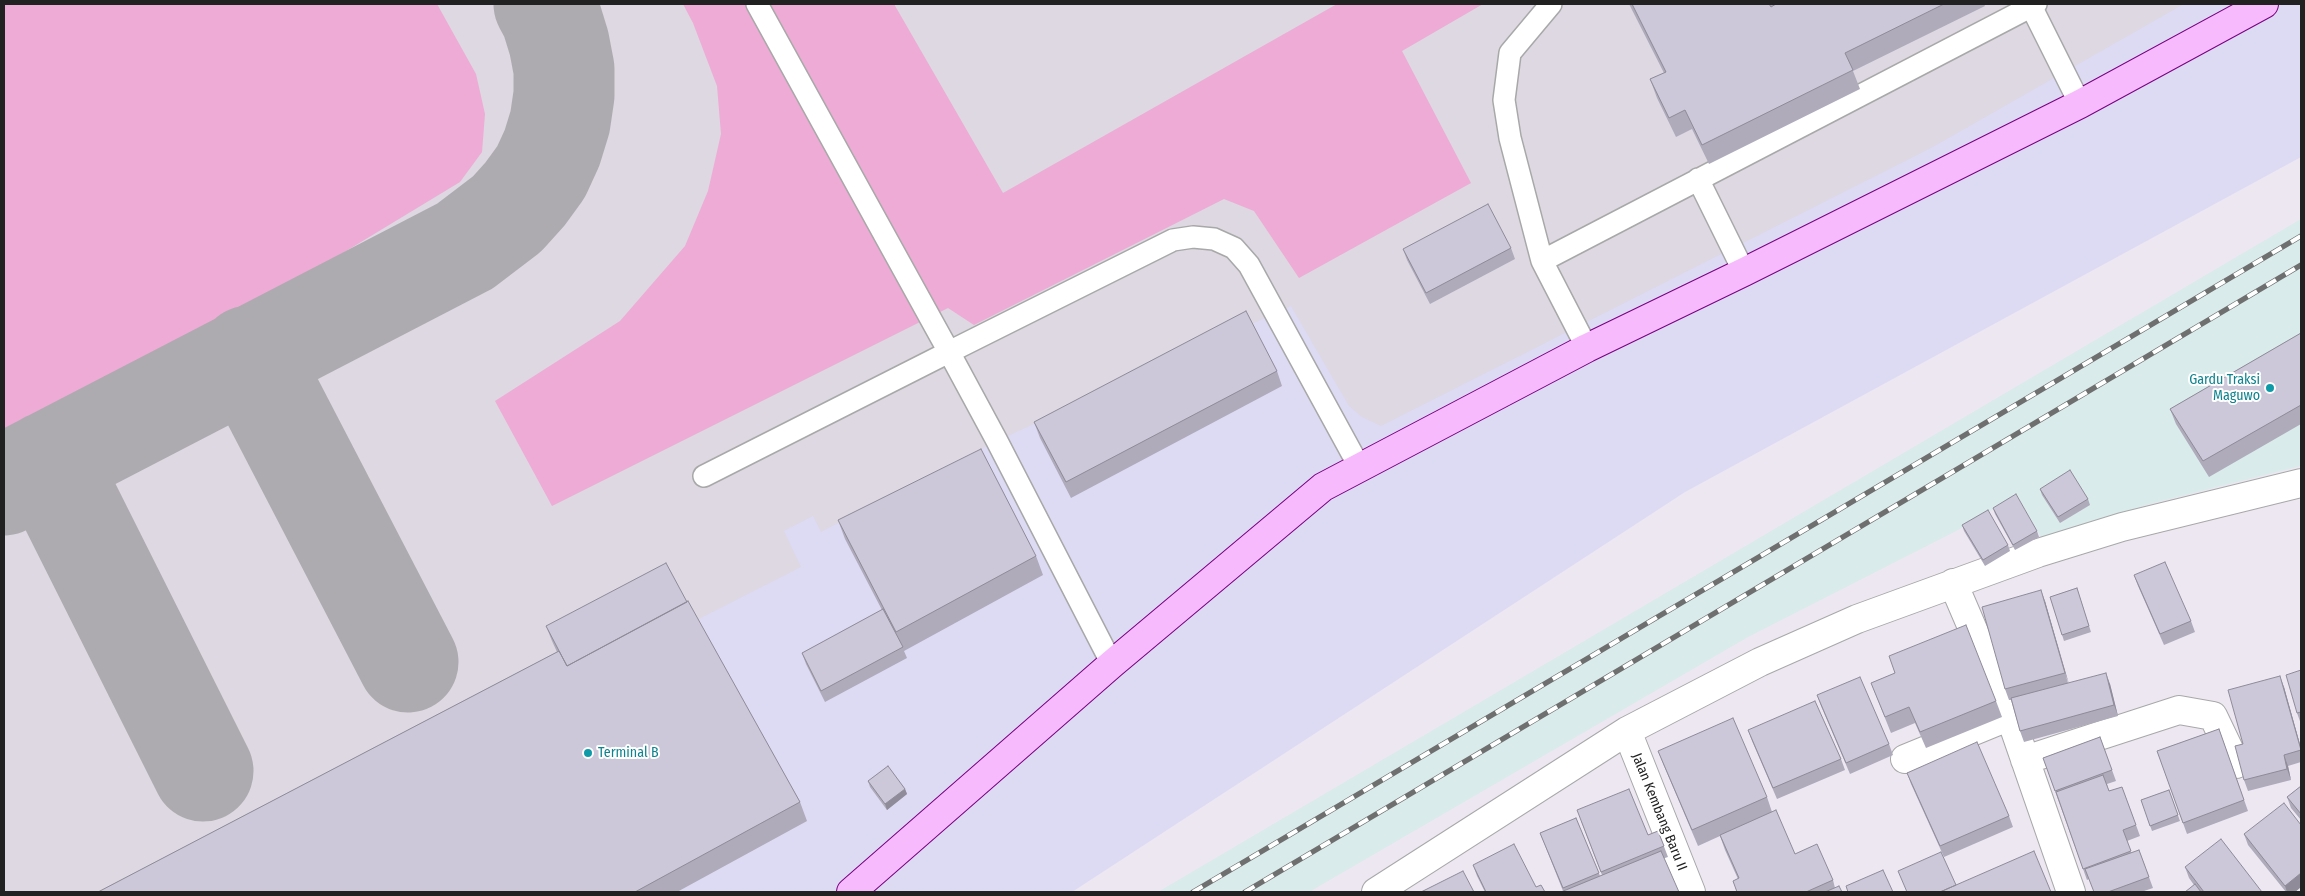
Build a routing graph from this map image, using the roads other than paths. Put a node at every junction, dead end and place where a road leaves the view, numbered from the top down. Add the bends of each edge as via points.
1 (757, 4) edge
2 (1551, 4) edge
3 (2264, 4) edge
4 (2032, 5) edge
5 (2080, 104) junction
6 (1698, 178) junction
7 (1542, 261) junction
8 (1744, 272) junction
9 (1587, 348) junction
10 (949, 352) junction
11 (1360, 468) junction
12 (704, 476) dead end
13 (2301, 483) edge
14 (1953, 583) junction
15 (1112, 664) junction
16 (2010, 716) junction
17 (1627, 731) junction
18 (1905, 759) dead end
19 (2026, 760) junction
20 (2236, 764) edge
21 (851, 892) edge
22 (1376, 892) edge
23 (1691, 892) edge
24 (2071, 892) edge

1 - 10 lane
2 - 7 lane via 1510,53 1504,100 1510,138
3 - 5 street
4 - 5 lane
4 - 6 lane
5 - 8 street
6 - 7 lane
6 - 8 lane
7 - 9 lane
8 - 9 street
9 - 11 street
10 - 11 lane via 1173,240 1193,237 1214,239 1234,248 1249,265
10 - 12 lane
10 - 15 lane
11 - 15 street via 1323,487
13 - 14 street via 2122,527
14 - 16 street
14 - 17 street via 1856,619 1769,658
15 - 21 street
16 - 18 street
16 - 19 street
17 - 22 street
17 - 23 street, Jalan Kembang Baru II
19 - 20 street via 2178,710 2213,716
19 - 24 street

